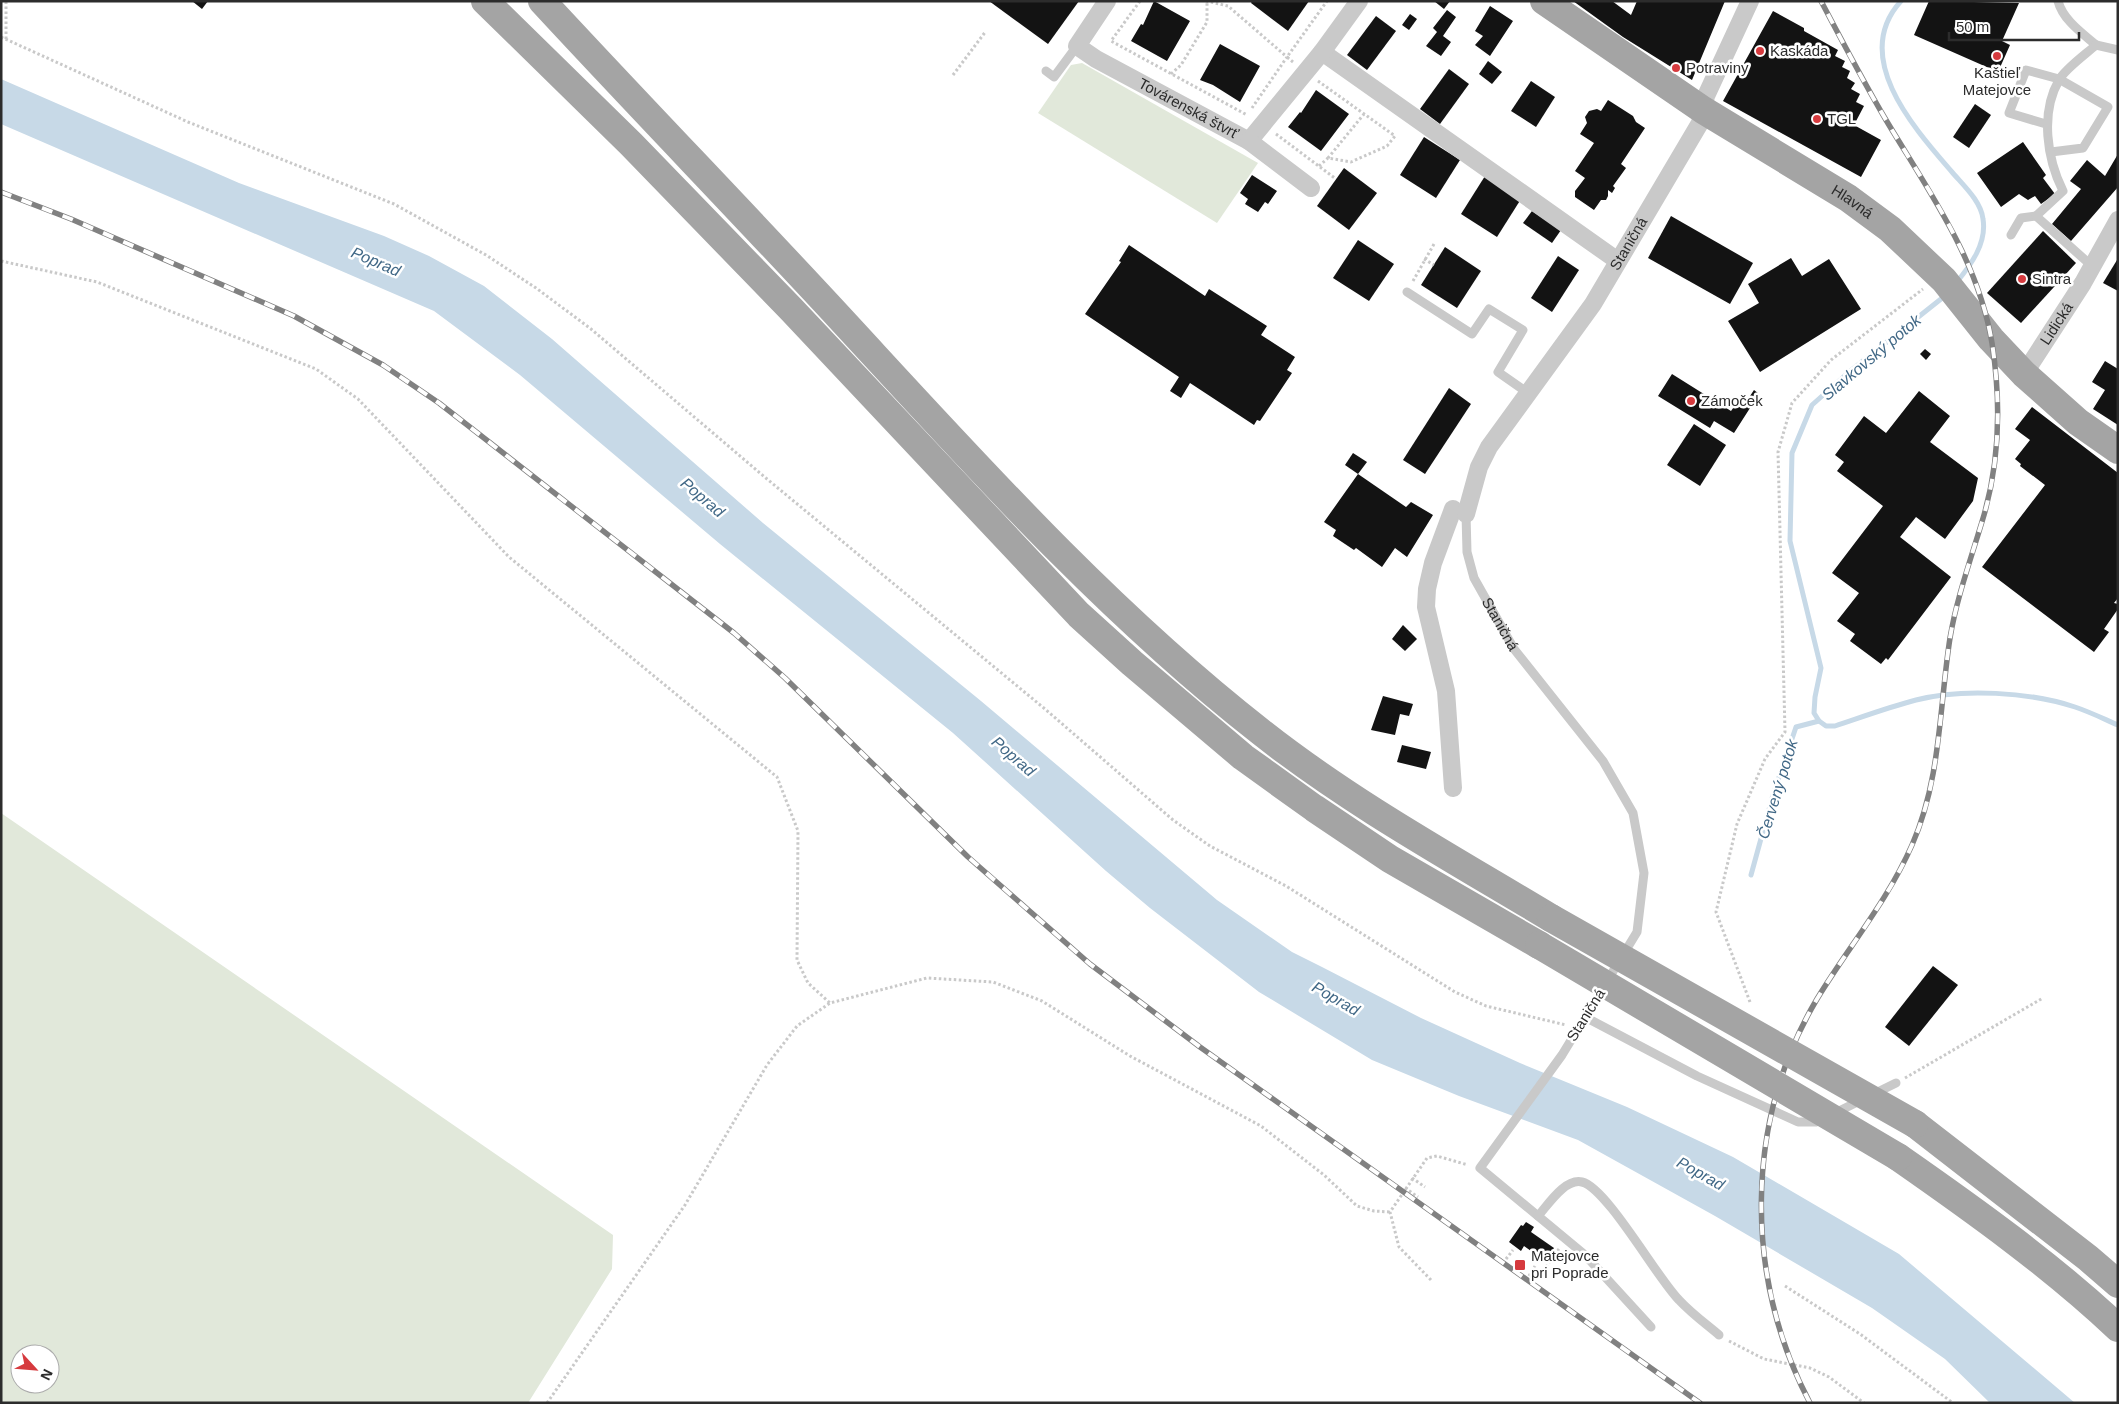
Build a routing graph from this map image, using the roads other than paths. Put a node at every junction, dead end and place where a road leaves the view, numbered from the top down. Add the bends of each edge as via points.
1 (485, 1) edge
2 (542, 1) edge
3 (1107, 1) edge
4 (1359, 1) edge
5 (1544, 1) edge
6 (1750, 1) edge
7 (2058, 1) edge
8 (1077, 46) junction
9 (2096, 46) junction
10 (2118, 50) edge
11 (1322, 52) junction
12 (1046, 71) dead end
13 (2059, 79) junction
14 (1704, 103) junction
15 (2046, 124) junction
16 (1249, 141) junction
17 (2051, 152) junction
18 (1311, 188) dead end
19 (2036, 216) junction
20 (2118, 220) edge
21 (2011, 235) dead end
22 (1618, 261) junction
23 (2093, 267) junction
24 (1406, 292) road end
25 (2024, 374) junction
26 (1528, 393) junction
27 (2118, 450) edge
28 (1459, 512) junction
29 (1453, 788) dead end
30 (1585, 1017) junction
31 (1896, 1083) road end
32 (1538, 1216) junction
33 (2118, 1284) edge
34 (1651, 1326) dead end
35 (2118, 1328) edge
36 (1720, 1336) road end

1 - 35 main road, bridge via 792,309 1079,615 1243,757 1390,859 1898,1158 2069,1284
2 - 33 main road, bridge via 1081,574 1136,627 1264,734 1396,825 1550,918 1915,1124
3 - 8 street
4 - 11 street, Továrenská štvrť
5 - 14 main road, Hlavná
6 - 14 street, Staničná
7 - 9 lane via 2072,24
8 - 12 lane via 1054,77
8 - 16 street, Továrenská štvrť
9 - 10 lane
9 - 13 lane
11 - 16 street, Továrenská štvrť
11 - 22 street
13 - 15 lane
13 - 15 lane via 2026,70 2009,113
13 - 17 lane via 2108,108 2084,148
14 - 22 street, Staničná via 1700,123
14 - 25 main road, Hlavná via 1890,229 1935,283 1963,302 1991,339
15 - 17 lane
16 - 18 street
17 - 19 lane via 2053,170 2063,191
19 - 21 lane via 2021,218
19 - 23 lane
20 - 23 street, Lidická
22 - 26 street, Staničná via 1593,304
23 - 25 street, Lidická
24 - 26 lane via 1472,334 1489,309 1523,330 1498,372
25 - 27 main road, Hlavná via 2078,422
26 - 28 street, Staničná via 1489,446
28 - 29 street via 1431,572 1426,607 1446,691
28 - 30 lane, Staničná via 1474,578 1514,649 1603,760 1633,813 1644,873 1637,932
30 - 31 lane via 1697,1076 1798,1122 1816,1122
30 - 32 lane, Staničná via 1480,1168
32 - 34 lane via 1585,1255
32 - 36 lane via 1567,1184 1581,1182 1592,1187 1618,1217 1678,1300

